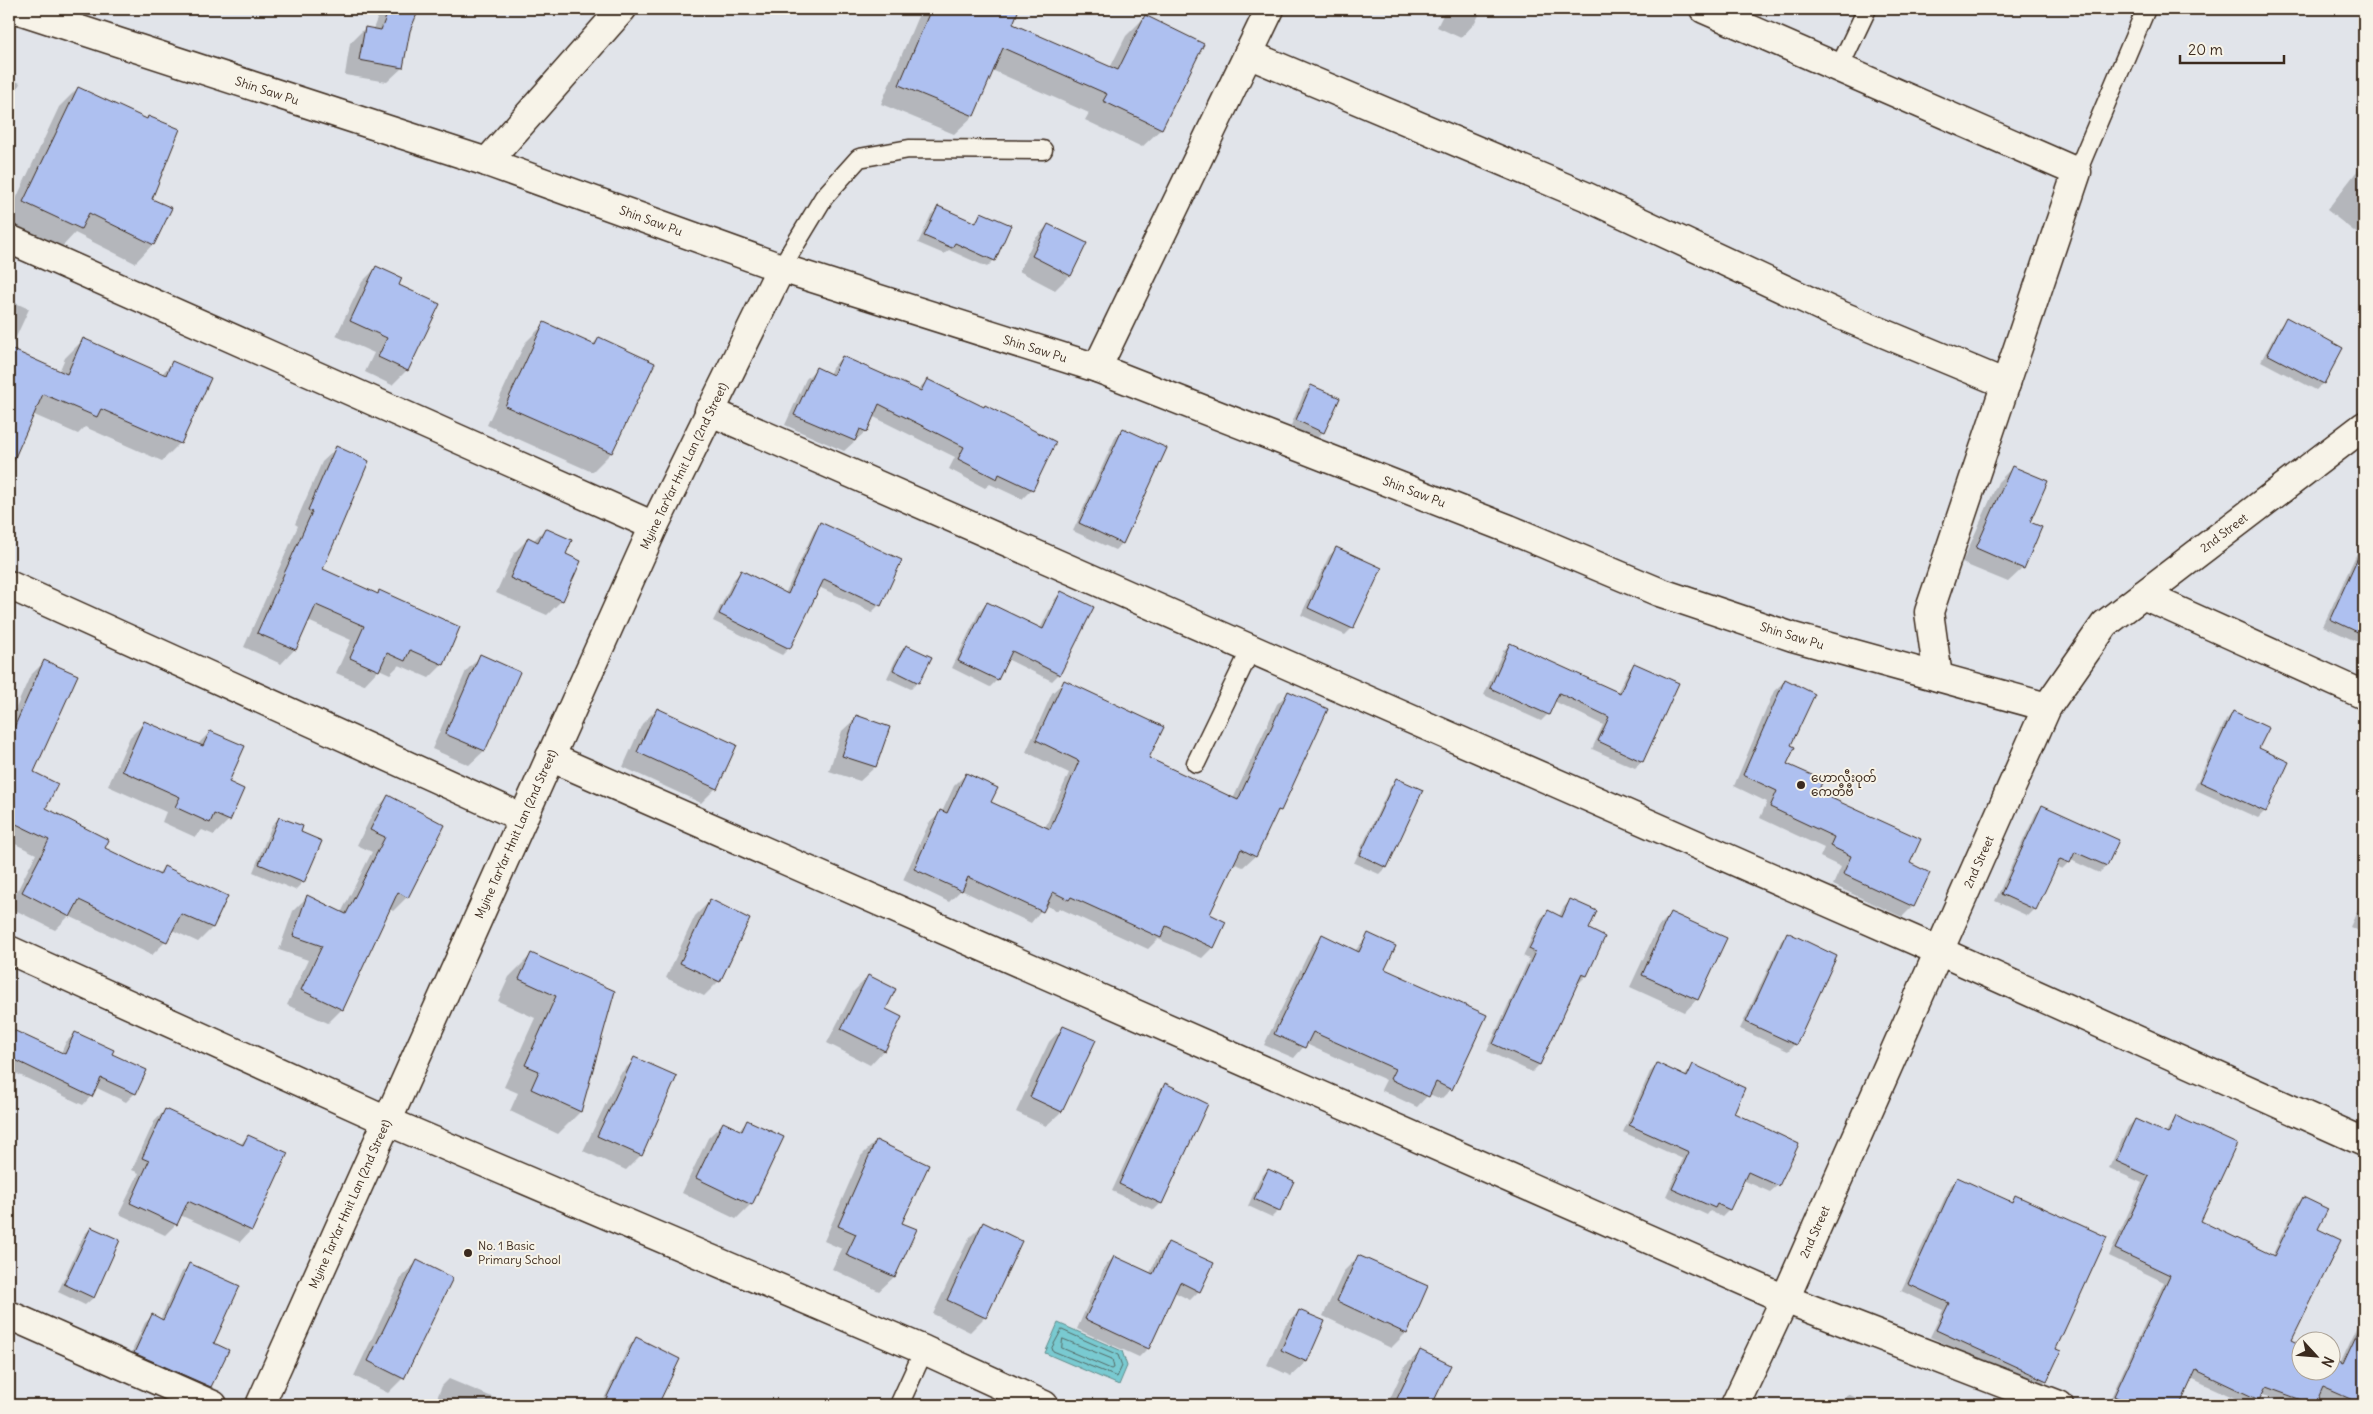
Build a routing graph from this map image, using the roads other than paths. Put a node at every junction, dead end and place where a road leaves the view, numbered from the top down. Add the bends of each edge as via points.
1 (16, 9) edge
2 (622, 9) edge
3 (1270, 9) edge
4 (1704, 9) edge
5 (1867, 9) edge
6 (2146, 9) edge
7 (1248, 54) junction
8 (1839, 68) junction
9 (1043, 150) dead end
10 (488, 162) junction
11 (2077, 172) junction
12 (9, 239) edge
13 (781, 268) junction
14 (1097, 368) junction
15 (2006, 384) junction
16 (709, 412) junction
17 (2364, 426) edge
18 (654, 526) junction
19 (9, 585) edge
20 (2143, 595) junction
21 (1251, 649) junction
22 (1938, 677) junction
23 (2364, 695) edge
24 (2047, 707) junction
25 (550, 757) junction
26 (1196, 763) dead end
27 (523, 818) junction
28 (9, 950) edge
29 (1939, 952) junction
30 (387, 1121) junction
31 (2364, 1142) edge
32 (1785, 1299) junction
33 (9, 1315) edge
34 (924, 1350) junction
35 (213, 1405) edge
36 (260, 1405) edge
37 (899, 1405) edge
38 (1044, 1405) edge
39 (1735, 1405) edge
40 (2059, 1405) edge

1 - 10 street, Shin Saw Pu
2 - 10 street
3 - 7 street
4 - 8 street
5 - 8 lane
6 - 11 lane
7 - 14 street
7 - 15 street via 1585,196 1834,312
8 - 11 street
9 - 13 lane via 909,149 859,158 824,197
10 - 13 street, Shin Saw Pu
11 - 15 street
12 - 18 street
13 - 14 street, Shin Saw Pu
13 - 16 street, Myine TarYar Hnit Lan (2nd Street)
14 - 22 street, Shin Saw Pu via 1659,592 1794,637
15 - 22 street via 1929,612
16 - 18 street, Myine TarYar Hnit Lan (2nd Street)
16 - 21 street
17 - 20 street, 2nd Street
18 - 25 street, Myine TarYar Hnit Lan (2nd Street)
19 - 27 street
20 - 23 street
20 - 24 street, 2nd Street via 2105,624
21 - 26 lane
21 - 29 street
22 - 24 street, Shin Saw Pu
24 - 29 street, 2nd Street
25 - 27 street, Myine TarYar Hnit Lan (2nd Street)
25 - 32 street
27 - 30 street, Myine TarYar Hnit Lan (2nd Street)
28 - 30 street
29 - 31 street
29 - 32 street, 2nd Street
30 - 34 street
30 - 36 street, Myine TarYar Hnit Lan (2nd Street)
32 - 39 street, 2nd Street
32 - 40 street
33 - 35 street
34 - 37 lane
34 - 38 street

